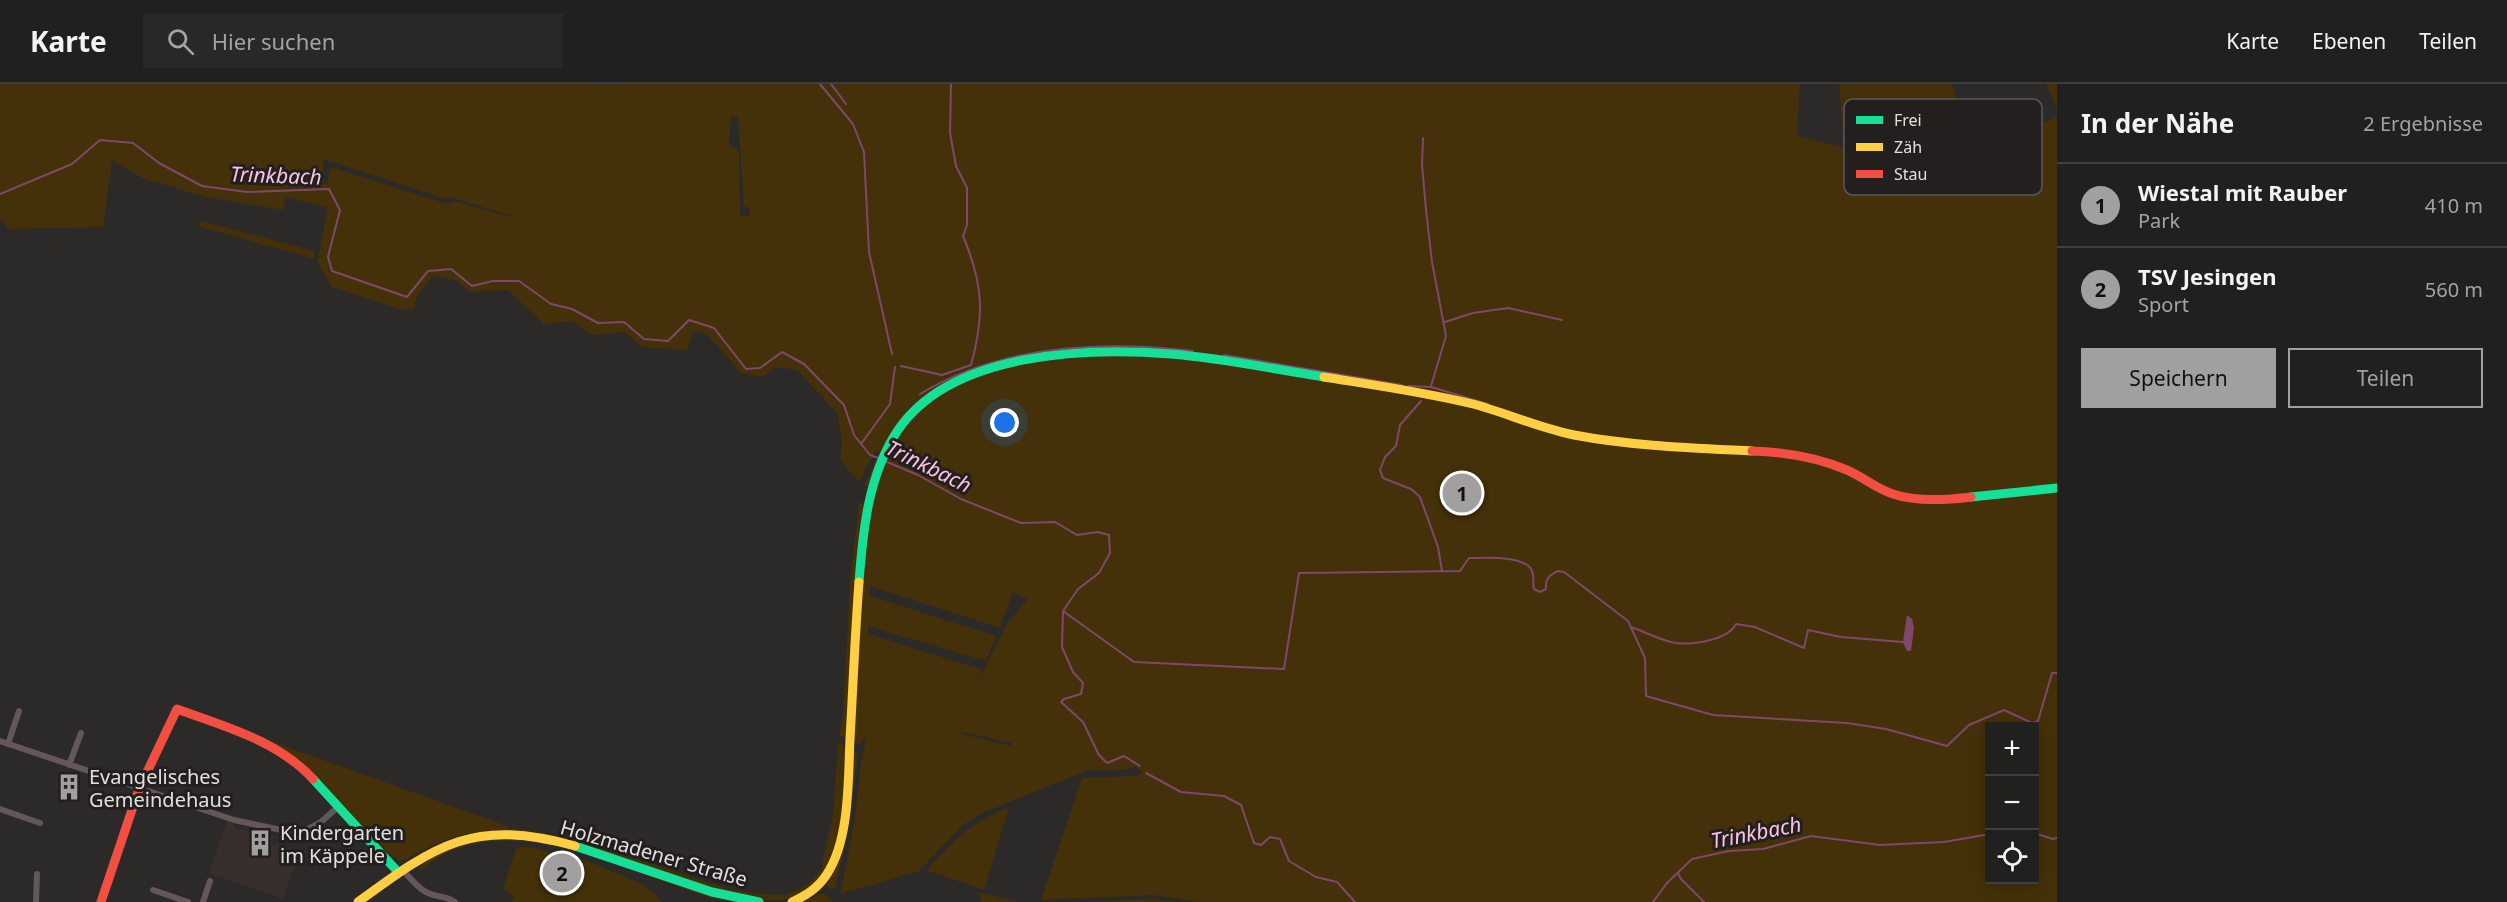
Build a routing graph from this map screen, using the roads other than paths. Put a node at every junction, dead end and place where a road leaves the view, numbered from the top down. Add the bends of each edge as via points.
1 (2057, 488) edge
2 (19, 711) dead end
3 (81, 733) dead end
4 (0, 741) edge
5 (8, 744) junction
6 (69, 765) junction
7 (139, 789) junction
8 (339, 806) junction
9 (0, 809) edge
10 (40, 823) dead end
11 (400, 871) junction
12 (37, 874) dead end
13 (210, 881) dead end
14 (153, 890) dead end
15 (36, 902) edge
16 (101, 902) edge
17 (188, 902) edge
18 (203, 902) edge
19 (358, 902) edge
20 (455, 902) edge
21 (759, 902) edge
22 (792, 902) edge

1 - 22 street via 1953,499 1912,498 1892,494 1836,467 1773,452 1682,448 1575,435 1413,391 1206,358 1148,352 1055,355 1020,360 975,374 920,405 899,428 881,462 869,498 863,542 843,824 834,862 822,885
2 - 5 street
3 - 6 street
4 - 5 street
5 - 6 street
6 - 7 street
7 - 8 street via 234,820 286,831 306,830
7 - 8 street via 177,709 269,744 298,763
7 - 16 street
8 - 11 street
9 - 10 street
11 - 19 street, Holzmadener Straße
11 - 20 street via 429,894 444,895
11 - 21 street, Holzmadener Straße via 453,843 473,837 508,835 582,849 705,890
12 - 15 street
13 - 18 street
14 - 17 street

